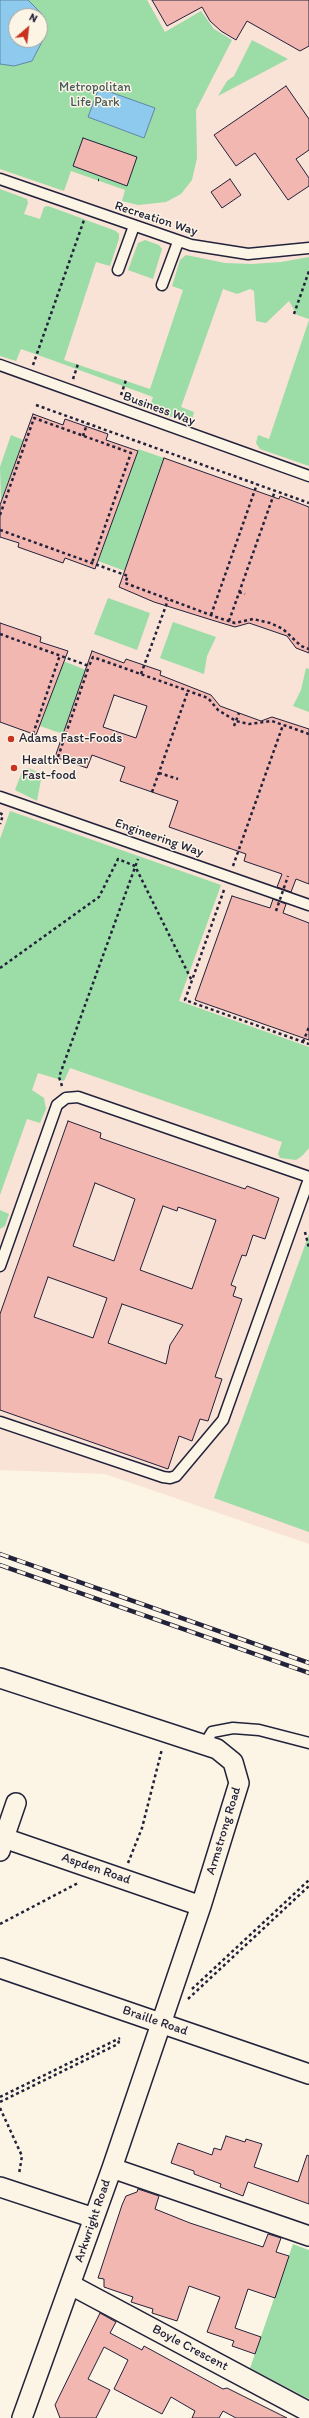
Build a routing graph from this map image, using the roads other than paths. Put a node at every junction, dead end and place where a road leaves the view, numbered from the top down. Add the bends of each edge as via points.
1 (0, 179) edge
2 (134, 226) junction
3 (178, 242) junction
4 (309, 248) edge
5 (118, 270) dead end
6 (162, 285) dead end
7 (0, 365) edge
8 (309, 476) edge
9 (0, 796) edge
10 (309, 905) edge
11 (309, 1178) edge
12 (4, 1244) edge
13 (0, 1266) edge
14 (0, 1422) edge
15 (0, 1678) edge
16 (309, 1743) edge
17 (204, 1745) junction
18 (16, 1803) dead end
19 (2, 1845) edge
20 (201, 1906) junction
21 (0, 1968) edge
22 (160, 2022) junction
23 (309, 2074) edge
24 (112, 2168) junction
25 (8, 2190) edge
26 (94, 2218) junction
27 (309, 2236) edge
28 (71, 2285) junction
29 (309, 2412) edge
30 (22, 2418) edge

1 - 2 lane, Recreation Way
2 - 3 lane, Recreation Way
2 - 5 lane
3 - 4 lane, Recreation Way via 248,254 283,253
3 - 6 lane
7 - 8 lane, Business Way
9 - 10 lane, Engineering Way via 87,822 142,846
11 - 12 lane via 78,1097 66,1098 57,1105
11 - 14 lane via 223,1420 176,1476 163,1477
12 - 13 lane
15 - 17 street, Armstrong Road
16 - 17 lane via 259,1730 233,1728 212,1732
17 - 20 street, Armstrong Road via 224,1752 229,1757 237,1768 239,1783
18 - 19 street
19 - 20 street, Aspden Road via 96,1869
20 - 22 street, Armstrong Road
21 - 22 street, Braille Road
22 - 23 street, Braille Road
22 - 24 street, Arkwright Road
24 - 26 street, Arkwright Road
24 - 27 street
25 - 26 street
26 - 28 street, Arkwright Road
28 - 29 street, Boyle Crescent
28 - 30 street, Arkwright Road

